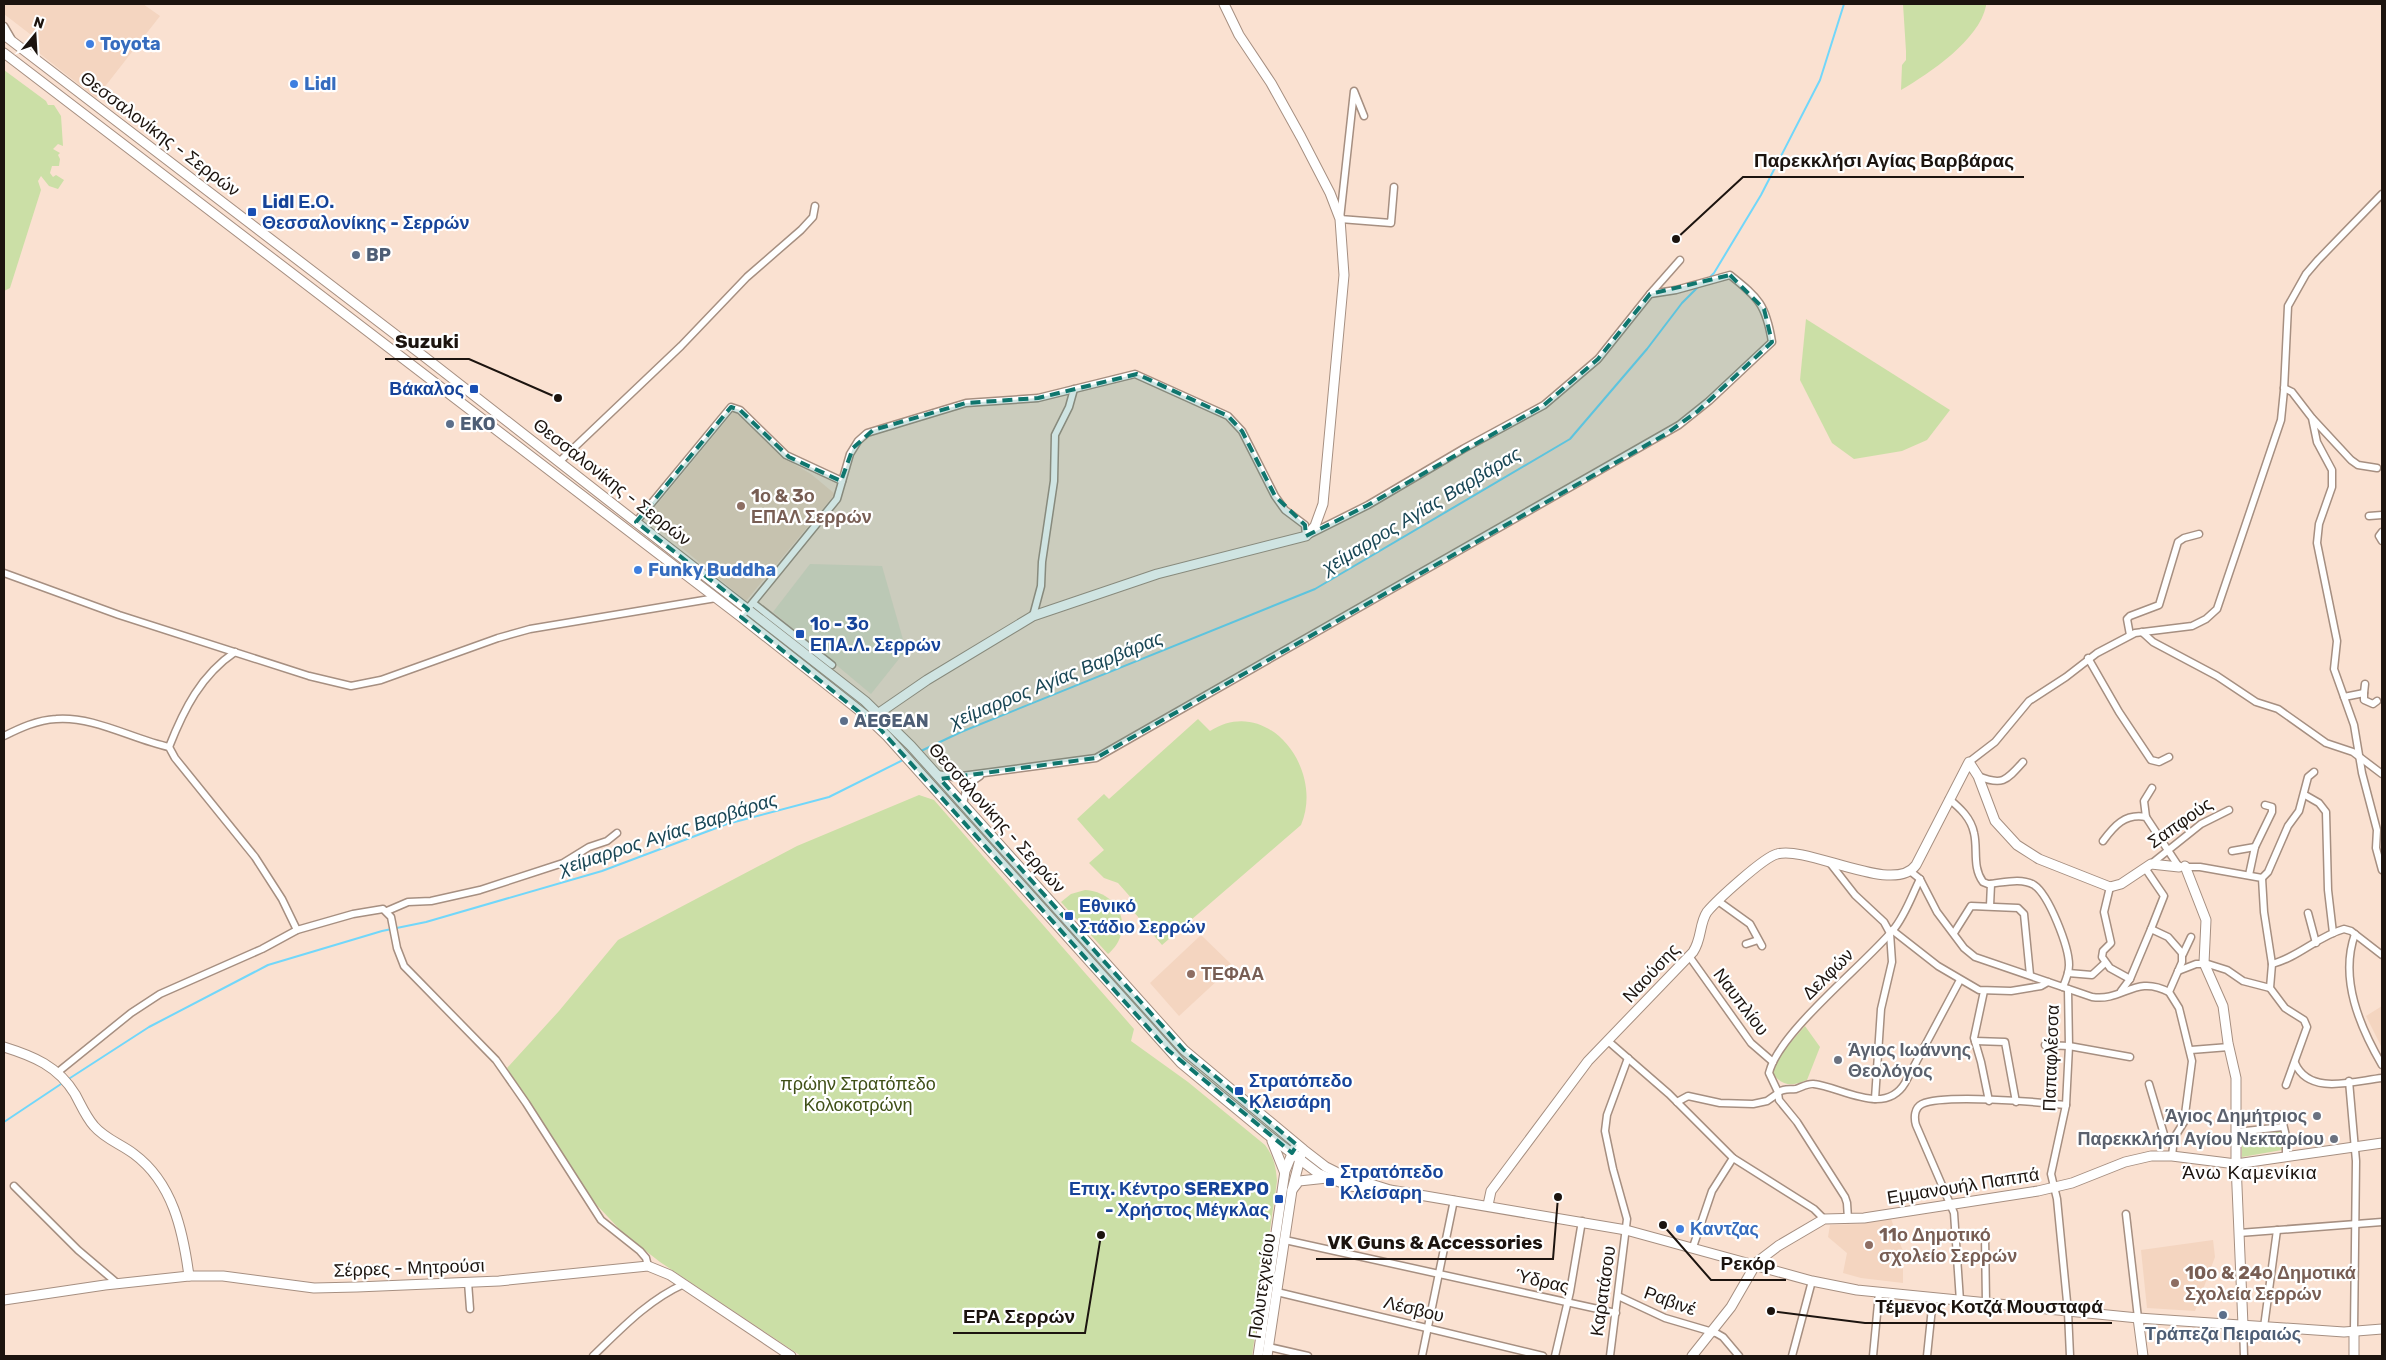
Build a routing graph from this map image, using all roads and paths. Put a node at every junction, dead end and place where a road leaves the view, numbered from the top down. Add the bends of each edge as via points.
1 (1224, 4) edge
2 (4, 26) edge
3 (4, 35) edge
4 (19, 47) junction
5 (4, 53) edge
6 (1364, 116) dead end
7 (1394, 187) dead end
8 (2382, 194) edge
9 (815, 206) dead end
10 (1340, 219) junction
11 (1680, 260) dead end
12 (1650, 294) junction
13 (2284, 388) junction
14 (1074, 389) junction
15 (2312, 418) junction
16 (559, 462) junction
17 (2377, 468) dead end
18 (842, 481) junction
19 (2382, 515) edge
20 (2369, 516) dead end
21 (636, 522) junction
22 (2382, 532) edge
23 (2199, 534) dead end
24 (1306, 536) junction
25 (2382, 540) edge
26 (4, 573) edge
27 (716, 598) junction
28 (750, 606) junction
29 (1033, 616) junction
30 (741, 617) junction
31 (2142, 632) junction
32 (2130, 635) junction
33 (235, 652) junction
34 (2088, 658) junction
35 (830, 668) junction
36 (820, 680) junction
37 (2365, 684) dead end
38 (2364, 693) junction
39 (2344, 697) junction
40 (2377, 701) dead end
41 (879, 713) junction
42 (4, 736) edge
43 (169, 747) junction
44 (2359, 756) junction
45 (2169, 757) dead end
46 (1969, 762) junction
47 (2023, 762) dead end
48 (933, 771) junction
49 (2314, 772) dead end
50 (989, 773) junction
51 (2382, 774) edge
52 (1978, 776) junction
53 (2152, 788) dead end
54 (2305, 795) junction
55 (1949, 798) junction
56 (963, 804) junction
57 (2265, 805) dead end
58 (2229, 810) dead end
59 (2146, 817) junction
60 (617, 833) dead end
61 (2103, 841) dead end
62 (2255, 846) junction
63 (2166, 850) junction
64 (2232, 851) dead end
65 (2381, 859) edge
66 (1830, 863) junction
67 (2148, 866) junction
68 (2182, 867) junction
69 (2382, 870) edge
70 (1910, 871) junction
71 (2250, 875) junction
72 (2262, 878) junction
73 (1920, 879) junction
74 (1990, 884) junction
75 (2110, 887) junction
76 (1718, 901) junction
77 (1990, 906) junction
78 (2308, 913) dead end
79 (389, 914) junction
80 (2150, 929) junction
81 (297, 930) junction
82 (1891, 932) junction
83 (1954, 933) junction
84 (2333, 933) junction
85 (2355, 934) junction
86 (2191, 937) dead end
87 (1758, 940) junction
88 (2316, 943) junction
89 (1746, 944) dead end
90 (1762, 946) dead end
91 (2183, 954) junction
92 (2382, 955) edge
93 (1689, 956) junction
94 (2105, 963) junction
95 (2204, 963) junction
96 (2272, 964) junction
97 (2178, 971) junction
98 (2068, 973) junction
99 (2030, 975) junction
100 (2130, 979) junction
101 (1960, 980) junction
102 (2048, 982) junction
103 (2065, 988) junction
104 (2270, 988) junction
105 (1984, 991) junction
106 (2120, 992) junction
107 (2169, 992) junction
108 (1608, 1041) junction
109 (1975, 1041) junction
110 (2045, 1045) dead end
111 (2069, 1046) junction
112 (4, 1047) edge
113 (2229, 1048) junction
114 (2190, 1050) junction
115 (2130, 1056) dead end
116 (1628, 1058) junction
117 (1773, 1062) junction
118 (2295, 1063) junction
119 (2382, 1065) edge
120 (61, 1074) junction
121 (2382, 1078) edge
122 (2349, 1081) junction
123 (2149, 1084) dead end
124 (2286, 1085) dead end
125 (1778, 1093) junction
126 (1875, 1099) junction
127 (1989, 1101) junction
128 (1677, 1102) junction
129 (2016, 1102) junction
130 (2066, 1104) junction
131 (2281, 1115) dead end
132 (2283, 1127) junction
133 (2236, 1132) junction
134 (1268, 1135) junction
135 (2382, 1143) edge
136 (2172, 1144) junction
137 (1301, 1148) junction
138 (2355, 1148) junction
139 (1295, 1156) junction
140 (2172, 1156) junction
141 (2286, 1157) junction
142 (1733, 1158) junction
143 (2236, 1164) junction
144 (1284, 1176) junction
145 (1328, 1178) junction
146 (14, 1186) dead end
147 (2053, 1187) junction
148 (1292, 1190) junction
149 (1390, 1190) junction
150 (1454, 1200) junction
151 (1950, 1204) junction
152 (1488, 1205) junction
153 (2126, 1214) dead end
154 (1848, 1218) junction
155 (1824, 1219) junction
156 (1582, 1221) junction
157 (2382, 1222) edge
158 (2355, 1224) junction
159 (1626, 1230) junction
160 (2277, 1230) junction
161 (2239, 1233) junction
162 (1985, 1235) dead end
163 (1285, 1240) junction
164 (1693, 1248) junction
165 (1754, 1265) junction
166 (648, 1266) junction
167 (1440, 1274) junction
168 (189, 1276) junction
169 (1812, 1281) junction
170 (468, 1282) junction
171 (117, 1283) junction
172 (684, 1284) junction
173 (1278, 1292) junction
174 (1879, 1293) junction
175 (1618, 1296) junction
176 (1933, 1298) junction
177 (4, 1300) edge
178 (1960, 1301) junction
179 (1568, 1302) junction
180 (1986, 1303) junction
181 (470, 1309) dead end
182 (2068, 1312) junction
183 (1616, 1313) junction
184 (2138, 1318) junction
185 (2243, 1325) junction
186 (2264, 1327) junction
187 (1428, 1328) junction
188 (2382, 1329) edge
189 (1712, 1331) junction
190 (2354, 1331) junction
191 (1268, 1352) edge
192 (593, 1356) edge
193 (791, 1356) edge
194 (1258, 1356) edge
195 (1308, 1356) edge
196 (1422, 1356) edge
197 (1543, 1356) edge
198 (1555, 1356) edge
199 (1610, 1356) edge
200 (1692, 1356) edge
201 (1739, 1356) edge
202 (1792, 1356) edge
203 (1873, 1356) edge
204 (1927, 1356) edge
205 (2070, 1356) edge
206 (2143, 1356) edge
207 (2244, 1356) edge
208 (2354, 1356) edge

1 - 10 main road via 1239,35 1301,137
2 - 4 street
3 - 4 main road, Θεσσαλονίκης - Σερρών
4 - 16 main road, Θεσσαλονίκης - Σερρών
5 - 27 main road, Θεσσαλονίκης - Σερρών
6 - 10 street via 1354,92
7 - 10 street via 1391,223
8 - 13 street via 2306,274 2288,306
9 - 16 street via 813,217 801,230 747,277 681,346
10 - 24 main road via 1344,275 1324,504 1315,526
11 - 12 street
12 - 24 street via 1598,359 1544,405 1368,506
12 - 50 street via 1730,275 1764,308 1772,342 1684,422 1096,758
13 - 15 street via 2292,392
13 - 31 street via 2281,420 2218,608 2192,626
14 - 18 street via 1038,398 966,403 872,430 853,448
14 - 24 street via 1137,374 1228,416 1242,431 1275,496 1285,510 1305,525
14 - 29 street via 1055,435 1054,481 1041,586
15 - 17 street via 2350,460
15 - 39 street via 2316,442 2333,475 2317,543 2337,641 2334,669
16 - 21 main road, Θεσσαλονίκης - Σερρών
18 - 21 street via 789,457 740,410 730,407
18 - 28 street via 837,499
19 - 20 street
21 - 28 main road, Θεσσαλονίκης - Σερρών
22 - 25 street via 2379,536
23 - 32 street via 2178,542 2159,605 2127,619
24 - 29 main road via 1157,574
26 - 33 street via 119,615
27 - 30 main road, Θεσσαλονίκης - Σερρών
27 - 33 street via 530,629 362,685 339,684
28 - 30 street
28 - 35 main road, Θεσσαλονίκης - Σερρών
29 - 41 main road
30 - 36 main road, Θεσσαλονίκης - Σερρών
31 - 32 street
31 - 44 street via 2152,642 2217,676 2256,702 2278,709 2326,743
32 - 34 street
33 - 43 street via 218,665 194,693 181,715
34 - 45 street via 2151,760 2159,762
34 - 46 street via 2029,701 1995,742
35 - 36 street
35 - 41 main road, Θεσσαλονίκης - Σερρών
36 - 134 main road, Θεσσαλονίκης - Σερρών via 887,736 1162,1044
37 - 38 street
38 - 39 street
38 - 40 street via 2364,700 2373,704
39 - 44 street via 2354,725
41 - 48 main road, Θεσσαλονίκης - Σερρών
42 - 43 street via 28,724 57,719 94,724
43 - 81 street via 256,857
44 - 51 street
44 - 65 street via 2377,830 2376,848
46 - 52 main road
46 - 55 main road
47 - 52 street via 2011,776 2001,781 1988,781
48 - 50 street via 949,777
48 - 56 main road, Θεσσαλονίκης - Σερρών
49 - 54 street via 2308,777
50 - 56 street via 968,783
52 - 75 main road via 1995,821 2018,845 2039,859
53 - 59 street via 2144,801
54 - 72 street via 2268,872
54 - 84 street via 2323,805 2326,812 2328,890
55 - 70 main road via 1918,863
55 - 74 street via 1970,822 1978,874 1983,882
56 - 137 main road, Θεσσαλονίκης - Σερρών via 1184,1050
57 - 62 street via 2272,807 2272,812
58 - 63 street, Σαπφούς via 2201,824
59 - 61 street via 2121,821
59 - 63 street
60 - 79 street via 563,863 480,890 431,902 408,902
62 - 64 street
62 - 71 street
63 - 67 street, Σαπφούς
63 - 68 street
65 - 69 street
66 - 70 main road, Ναούσης via 1883,874
66 - 76 main road, Ναούσης via 1792,853 1777,854
66 - 82 street
67 - 68 main road, Σαπφούς
67 - 75 main road, Σαπφούς via 2121,884
67 - 80 street via 2164,896
68 - 71 street, Σαπφούς
68 - 95 main road via 2206,920
70 - 73 street
71 - 72 street, Σαπφούς
72 - 96 street
73 - 82 street, Δελφών
73 - 83 street via 1937,912
74 - 77 street
74 - 98 street, Παπαφλέσσα via 2025,882 2038,889 2060,932 2069,960
75 - 94 street via 2104,912 2112,941 2103,952
76 - 87 street via 1750,924
76 - 93 main road, Ναούσης via 1705,915 1699,942
77 - 83 street via 1969,907
77 - 99 street via 2015,906 2024,914
78 - 88 street
79 - 81 street via 377,909
79 - 166 street via 404,966 496,1060 601,1220 640,1251
80 - 91 street via 2168,937
80 - 100 street
81 - 120 street via 146,1003
82 - 101 street
82 - 117 street, Δελφών via 1800,1025
82 - 126 street via 1892,962 1881,1009
83 - 99 street via 1972,956
84 - 85 street via 2346,929
84 - 88 street
85 - 92 street
85 - 119 street via 2350,959 2356,1007 2362,1029
86 - 91 street
87 - 89 street
87 - 90 street
88 - 96 street via 2289,959
91 - 97 street
93 - 108 main road, Ναούσης
93 - 117 street, Ναυπλίου via 1751,1043
94 - 98 street via 2092,975
94 - 100 street
95 - 97 street
95 - 104 street via 2227,970 2246,982
95 - 113 main road via 2223,1006
96 - 104 street
97 - 107 street
98 - 103 street, Παπαφλέσσα
99 - 102 street
100 - 106 street
101 - 105 street
101 - 126 street via 1903,1086 1893,1095
102 - 103 street
102 - 105 street via 2017,990
103 - 106 street via 2096,998
103 - 111 street, Παπαφλέσσα
104 - 118 street via 2287,1010 2304,1020 2306,1025
105 - 109 street via 1974,1031
106 - 107 street via 2145,985
107 - 114 street via 2179,1008
108 - 116 street
108 - 152 main road, Ναούσης via 1583,1067 1494,1187
109 - 127 street
109 - 129 street via 2005,1042
110 - 111 street
111 - 115 street
111 - 130 street, Παπαφλέσσα
112 - 120 main road via 32,1057
113 - 114 street
113 - 133 main road via 2237,1090
114 - 136 street via 2192,1066 2184,1122
116 - 128 street
116 - 159 street, Καρατάσου via 1607,1115 1605,1131 1627,1216
117 - 125 street via 1769,1073
118 - 122 street via 2304,1075 2317,1083
118 - 124 street
120 - 168 main road via 100,1134 136,1155 167,1192 181,1227
121 - 122 street
122 - 138 street
123 - 136 street via 2166,1141
125 - 126 street via 1813,1084
125 - 128 street via 1753,1104 1720,1103 1688,1096
125 - 154 street via 1779,1100 1797,1122 1845,1197
127 - 129 street
127 - 151 street via 1936,1102 1917,1108 1914,1116 1916,1125
128 - 142 street
129 - 130 street
130 - 147 street, Παπαφλέσσα via 2052,1164
131 - 132 street
132 - 133 street
132 - 141 street
133 - 143 main road
134 - 139 main road, Θεσσαλονίκης - Σερρών
134 - 144 main road via 1278,1152
135 - 138 main road, Εμμανουήλ Παππά
136 - 140 street
137 - 139 main road
137 - 149 main road, Θεσσαλονίκης - Σερρών via 1336,1173
138 - 141 main road, Εμμανουήλ Παππά
138 - 158 street
139 - 144 main road
139 - 145 main road, Θεσσαλονίκης - Σερρών
139 - 148 main road, Πολυτεχνείου
140 - 143 main road, Εμμανουήλ Παππά
140 - 147 main road, Εμμανουήλ Παππά via 2131,1160 2085,1179
141 - 143 main road, Εμμανουήλ Παππά
142 - 155 street via 1814,1209
142 - 164 street via 1709,1198
143 - 161 main road
144 - 194 main road, Πολυτεχνείου
145 - 148 main road via 1300,1181
145 - 149 main road via 1366,1189
146 - 171 street via 78,1250
147 - 151 main road, Εμμανουήλ Παππά
147 - 182 street, Παπαφλέσσα via 2057,1199
148 - 163 main road, Πολυτεχνείου
149 - 150 main road
150 - 152 main road
150 - 167 street
151 - 154 main road, Εμμανουήλ Παππά
151 - 178 street via 1956,1223
152 - 156 main road
153 - 184 street
154 - 155 main road, Εμμανουήλ Παππά
155 - 165 main road
156 - 159 main road
156 - 179 street
157 - 158 street
158 - 160 street
158 - 190 street
159 - 164 main road
159 - 175 street, Καρατάσου
160 - 161 street
160 - 186 street
161 - 185 main road
162 - 180 street
163 - 167 street, Ύδρας
163 - 173 main road, Πολυτεχνείου
164 - 165 main road
165 - 169 main road
165 - 189 main road via 1737,1298
166 - 170 main road, Σέρρες - Μητρούσι
166 - 172 main road, Σέρρες - Μητρούσι via 666,1272
167 - 179 street, Ύδρας
167 - 187 street
168 - 170 main road, Σέρρες - Μητρούσι via 223,1276 314,1288
168 - 171 main road, Σέρρες - Μητρούσι
169 - 174 main road
169 - 202 street
170 - 181 street
171 - 177 main road, Σέρρες - Μητρούσι
172 - 192 street via 649,1304
172 - 193 main road, Σέρρες - Μητρούσι
173 - 187 street, Λέσβου
173 - 191 main road, Πολυτεχνείου
174 - 176 main road
174 - 203 street
175 - 183 street, Καρατάσου
175 - 189 street, Ραβινέ via 1672,1320
176 - 178 main road
176 - 204 street
178 - 180 main road
179 - 183 street, Ύδρας
179 - 198 street
180 - 182 main road
182 - 184 main road
182 - 205 street, Παπαφλέσσα
183 - 199 street, Καρατάσου
184 - 185 main road
184 - 206 main road
185 - 186 main road
185 - 207 street
186 - 190 main road
187 - 196 street
187 - 197 street, Λέσβου
188 - 190 main road
189 - 200 main road
189 - 201 street via 1724,1337
190 - 208 main road
191 - 195 street

